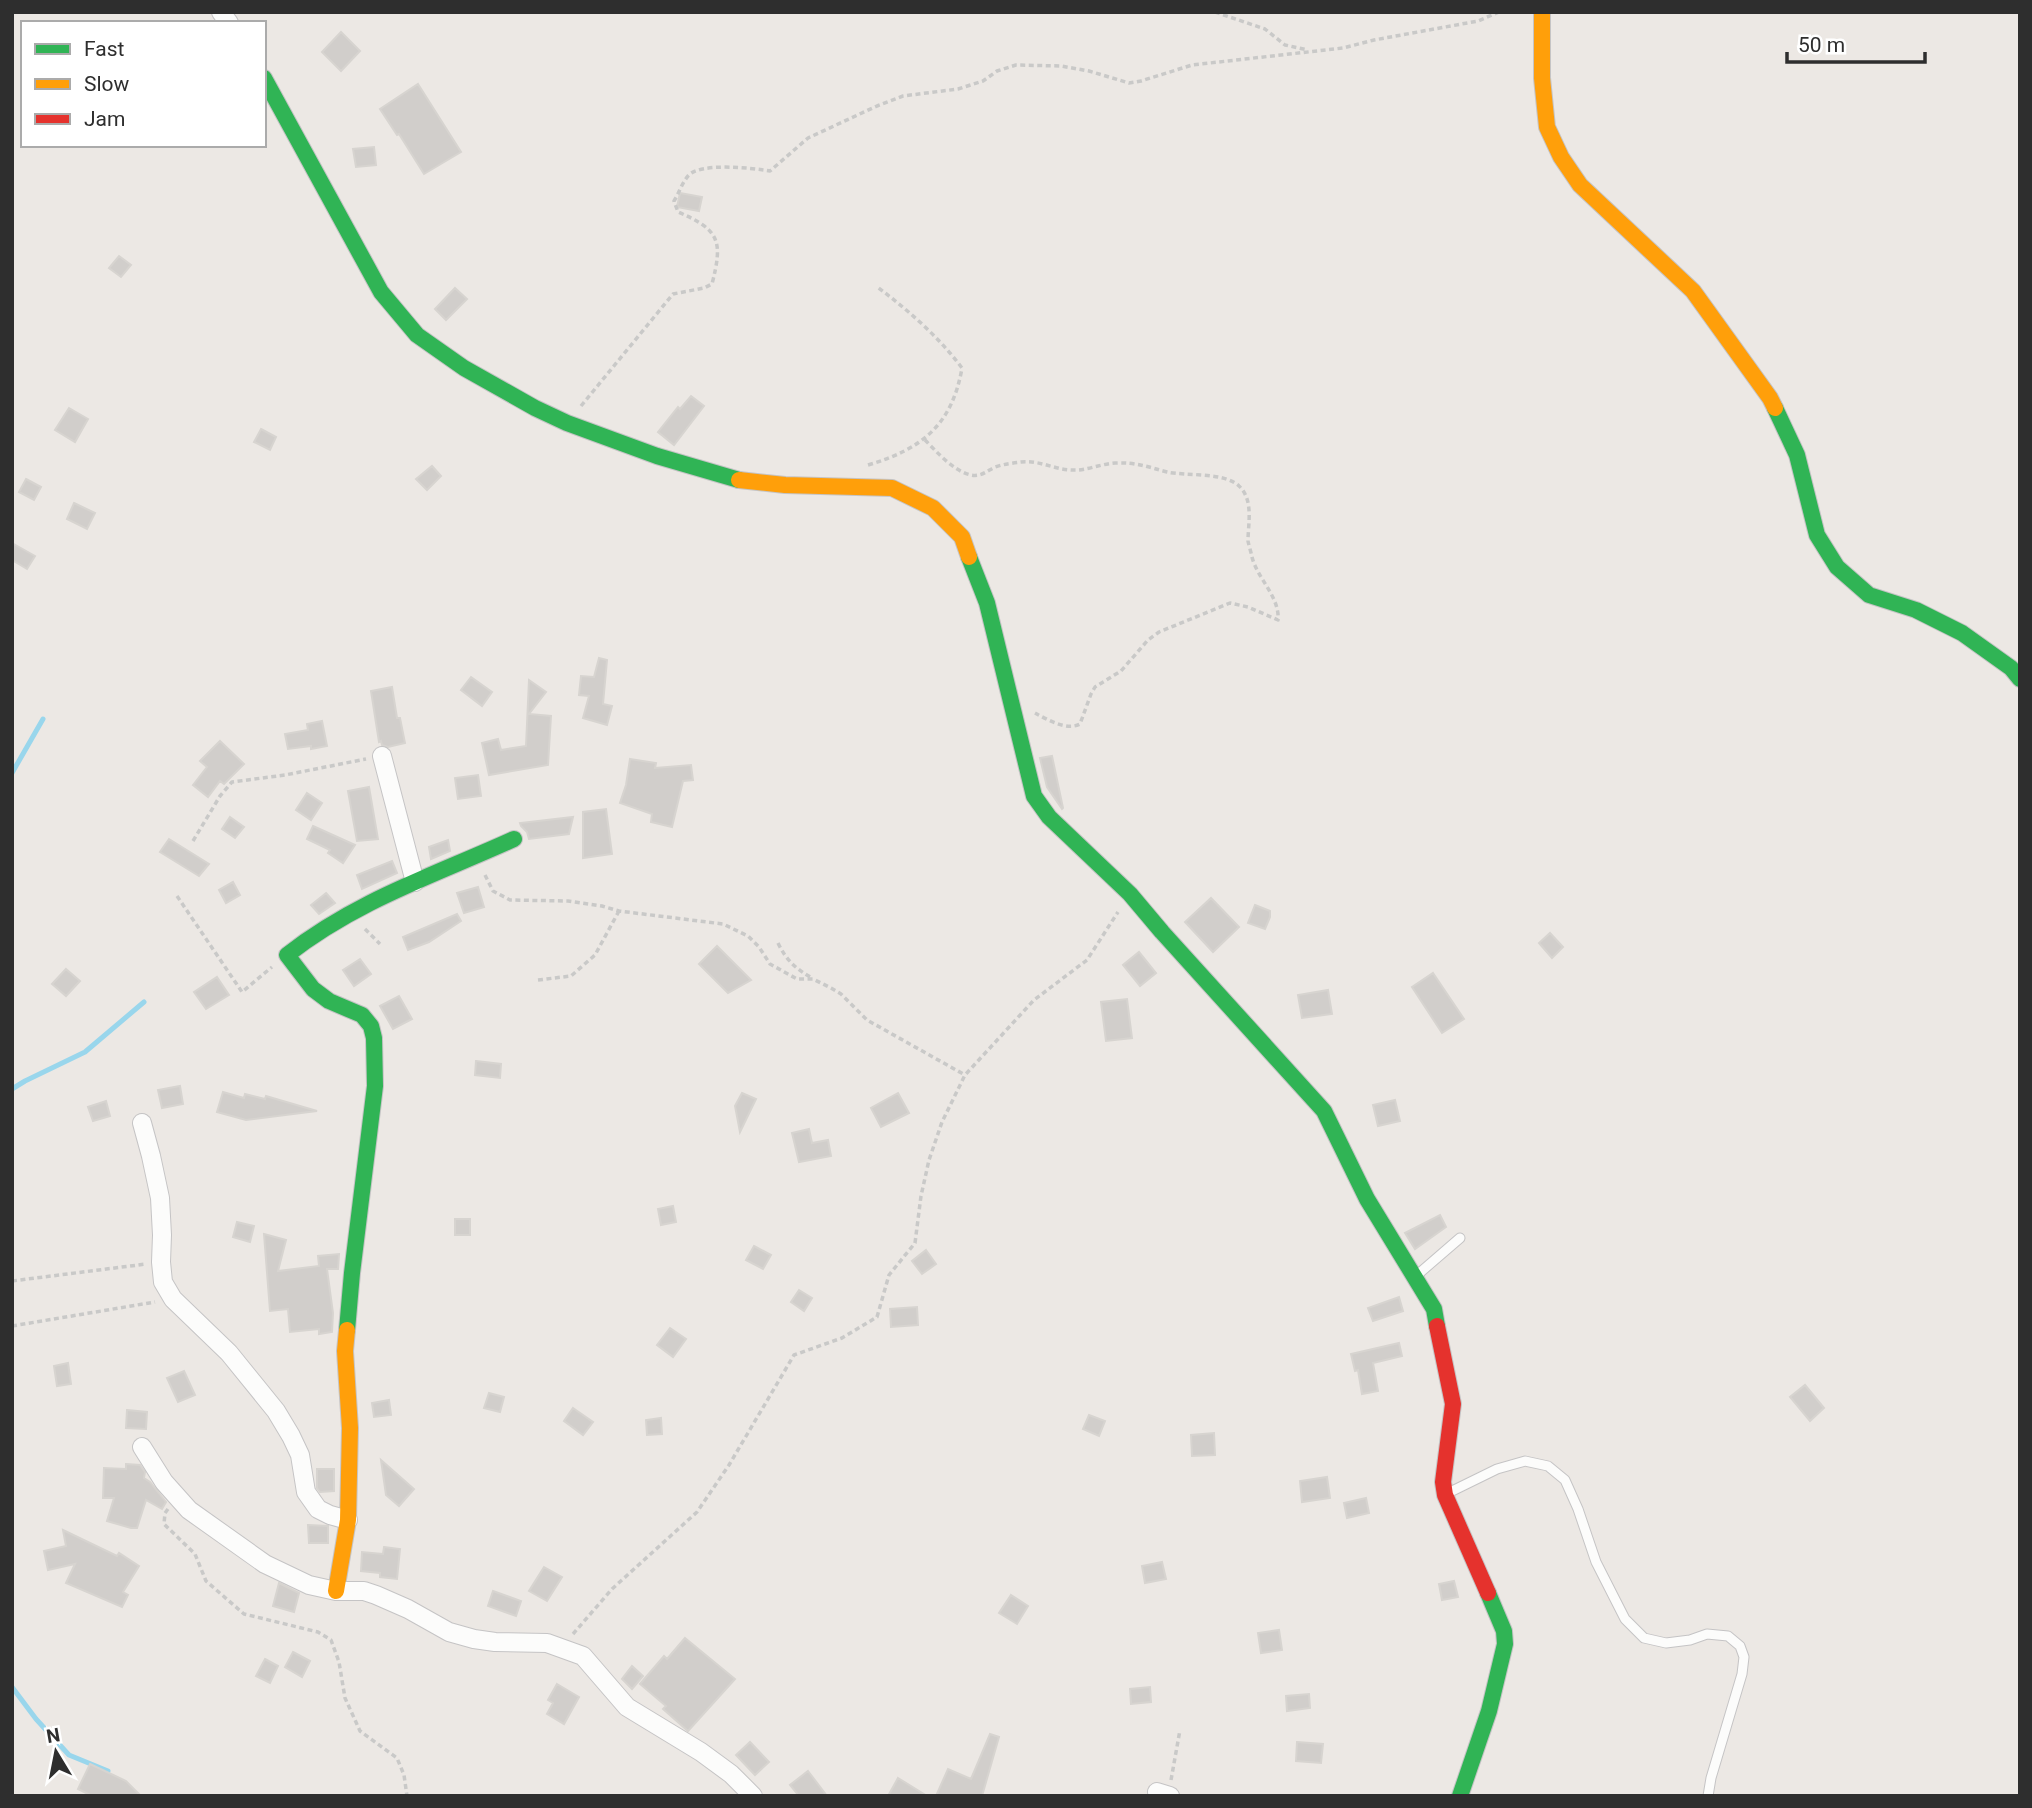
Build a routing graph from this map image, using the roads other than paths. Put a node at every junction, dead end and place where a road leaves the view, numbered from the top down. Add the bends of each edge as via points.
1 (1542, 12) edge
2 (266, 82) edge
3 (2020, 679) edge
4 (382, 756) road end
5 (514, 839) dead end
6 (415, 882) junction
7 (142, 1123) dead end
8 (1460, 1238) dead end
9 (1415, 1277) junction
10 (142, 1447) dead end
11 (1445, 1495) junction
12 (348, 1520) junction
13 (336, 1591) junction
14 (754, 1796) edge
15 (1460, 1796) edge
16 (1708, 1796) edge

1 - 3 street via 1547,127 1561,158 1580,185 1693,291 1770,398 1797,455 1817,534 1838,567 1869,595 1916,610 1962,633
2 - 9 street via 381,292 417,335 464,368 567,423 732,479 892,488 933,508 962,537 988,603 1034,796 1049,817 1130,894 1324,1111 1367,1199
4 - 6 street
5 - 6 street
6 - 12 street via 349,912 287,955 313,989 362,1014 374,1038 375,1086 345,1351 350,1428
7 - 12 street via 160,1198 163,1282 173,1299 229,1353 276,1411 300,1455 306,1492 318,1508
8 - 9 lane
9 - 11 street via 1434,1309 1453,1404
10 - 13 street via 158,1474 200,1519 265,1564 309,1585
11 - 15 street via 1504,1631 1505,1644 1489,1712
11 - 16 lane via 1497,1469 1525,1461 1548,1466 1565,1480 1602,1573 1625,1619 1644,1638 1666,1643 1707,1634 1728,1636 1740,1646 1742,1674
12 - 13 street
13 - 14 street via 376,1595 449,1632 474,1639 547,1643 583,1656 627,1707 701,1752

